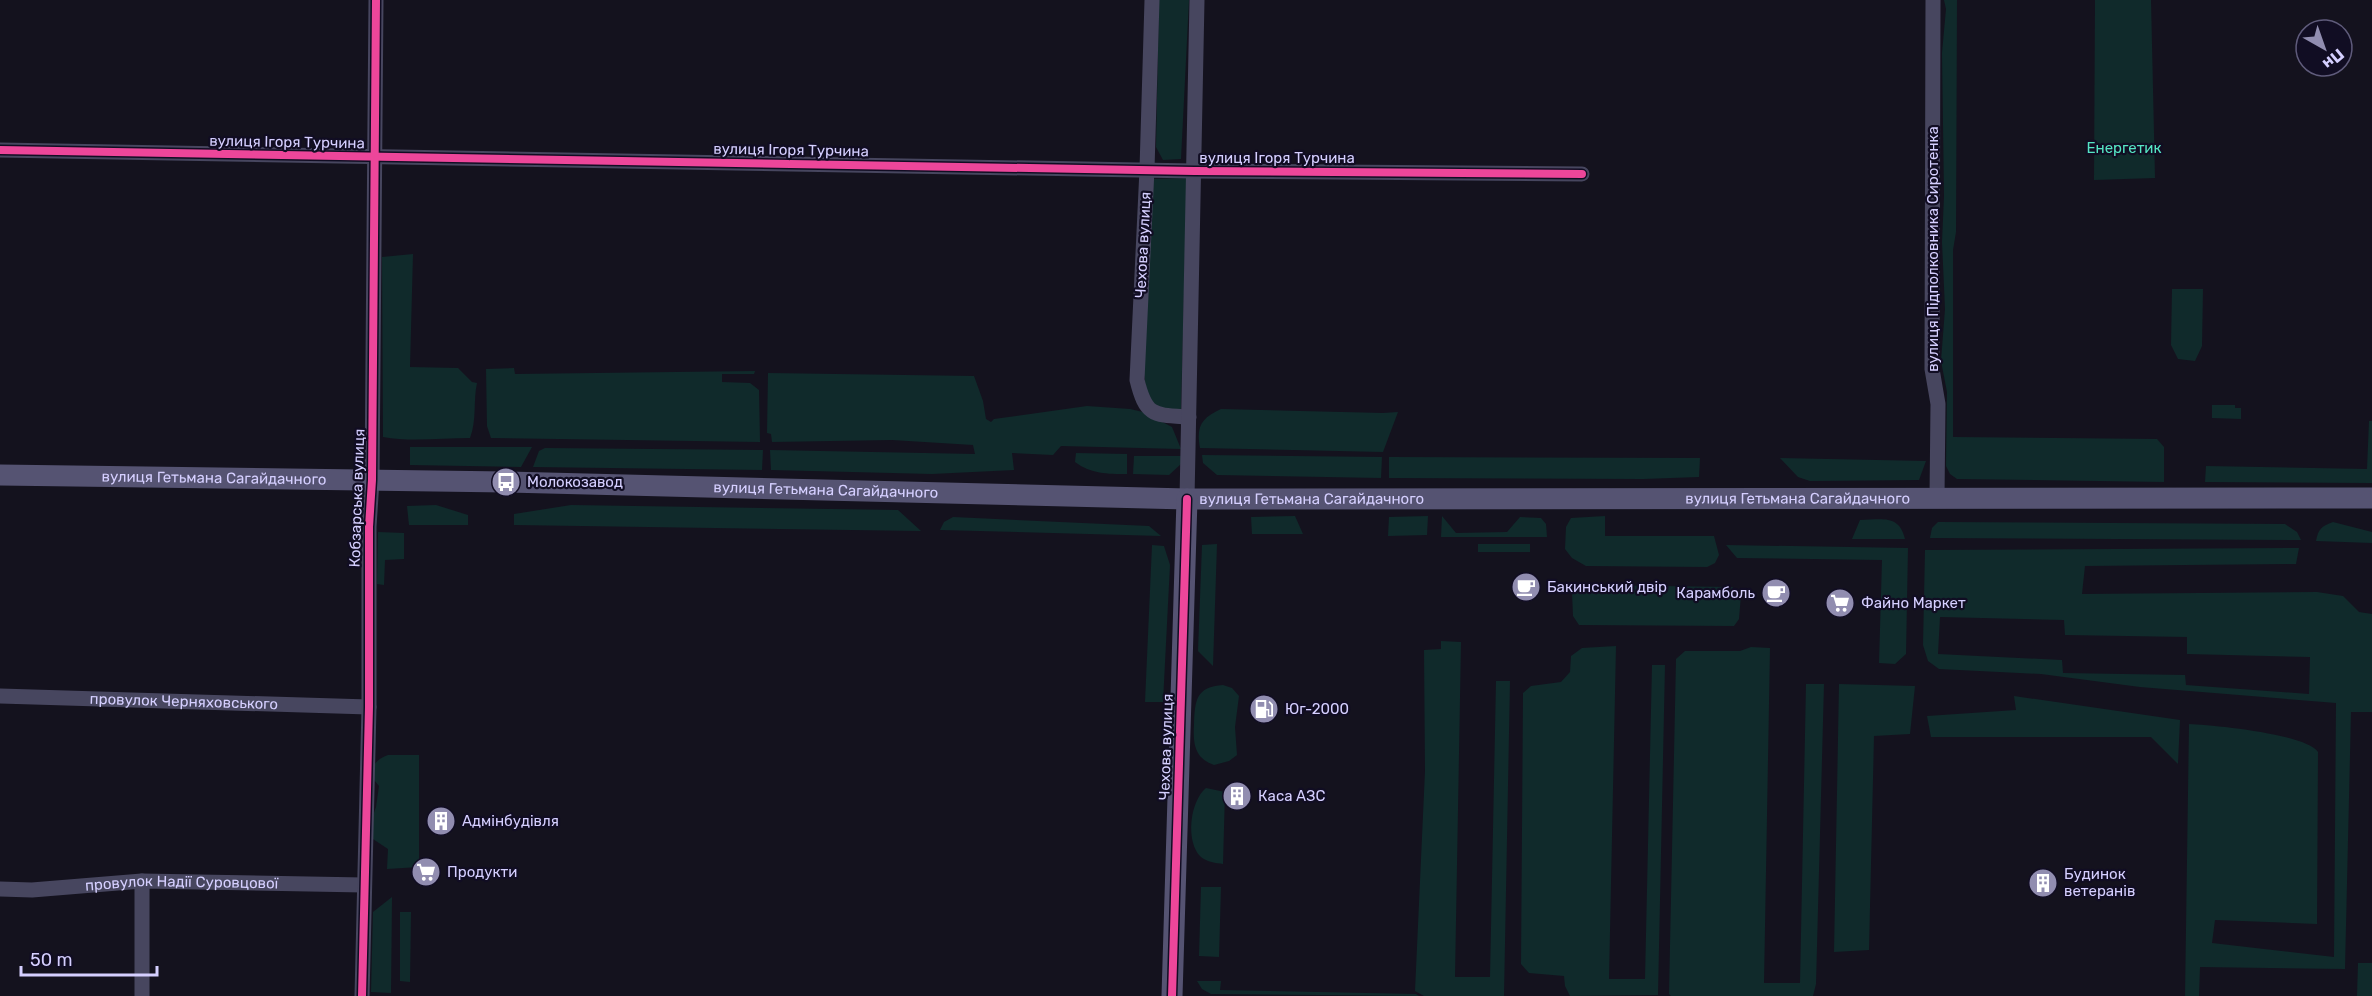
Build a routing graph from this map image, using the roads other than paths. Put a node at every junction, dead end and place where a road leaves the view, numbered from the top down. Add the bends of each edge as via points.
1 (376, 0) edge
2 (1152, 0) edge
3 (1197, 0) edge
4 (1933, 0) edge
5 (0, 150) edge
6 (375, 157) junction
7 (1148, 169) junction
8 (1194, 171) junction
9 (1582, 174) dead end
10 (1189, 417) junction
11 (0, 475) edge
12 (372, 480) junction
13 (1937, 497) junction
14 (2372, 498) edge
15 (1188, 500) junction
16 (0, 696) edge
17 (369, 707) junction
18 (142, 881) junction
19 (364, 885) junction
20 (0, 889) edge
21 (142, 996) edge
22 (362, 996) edge
23 (1172, 996) edge

1 - 6 street, Кобзарська вулиця
2 - 7 street, Чехова вулиця
3 - 8 street, Чехова вулиця
4 - 13 street, вулиця Підполковника Сиротенка via 1932,369 1938,404
5 - 6 street, вулиця Ігоря Турчина
6 - 7 street, вулиця Ігоря Турчина
6 - 12 street, Кобзарська вулиця
7 - 8 street, вулиця Ігоря Турчина
7 - 10 street, Чехова вулиця via 1137,380 1147,408 1160,415
8 - 9 street, вулиця Ігоря Турчина
8 - 10 street, Чехова вулиця
10 - 15 street, Чехова вулиця
11 - 12 main road, вулиця Гетьмана Сагайдачного
12 - 15 main road, вулиця Гетьмана Сагайдачного
12 - 17 street, Кобзарська вулиця
13 - 14 main road, вулиця Гетьмана Сагайдачного
13 - 15 main road, вулиця Гетьмана Сагайдачного
15 - 23 main road, Чехова вулиця
16 - 17 street, провулок Черняховського
17 - 19 street, Кобзарська вулиця
18 - 19 street, провулок Надії Суровцової
18 - 20 street, провулок Надії Суровцової
18 - 21 street
19 - 22 street, Кобзарська вулиця

